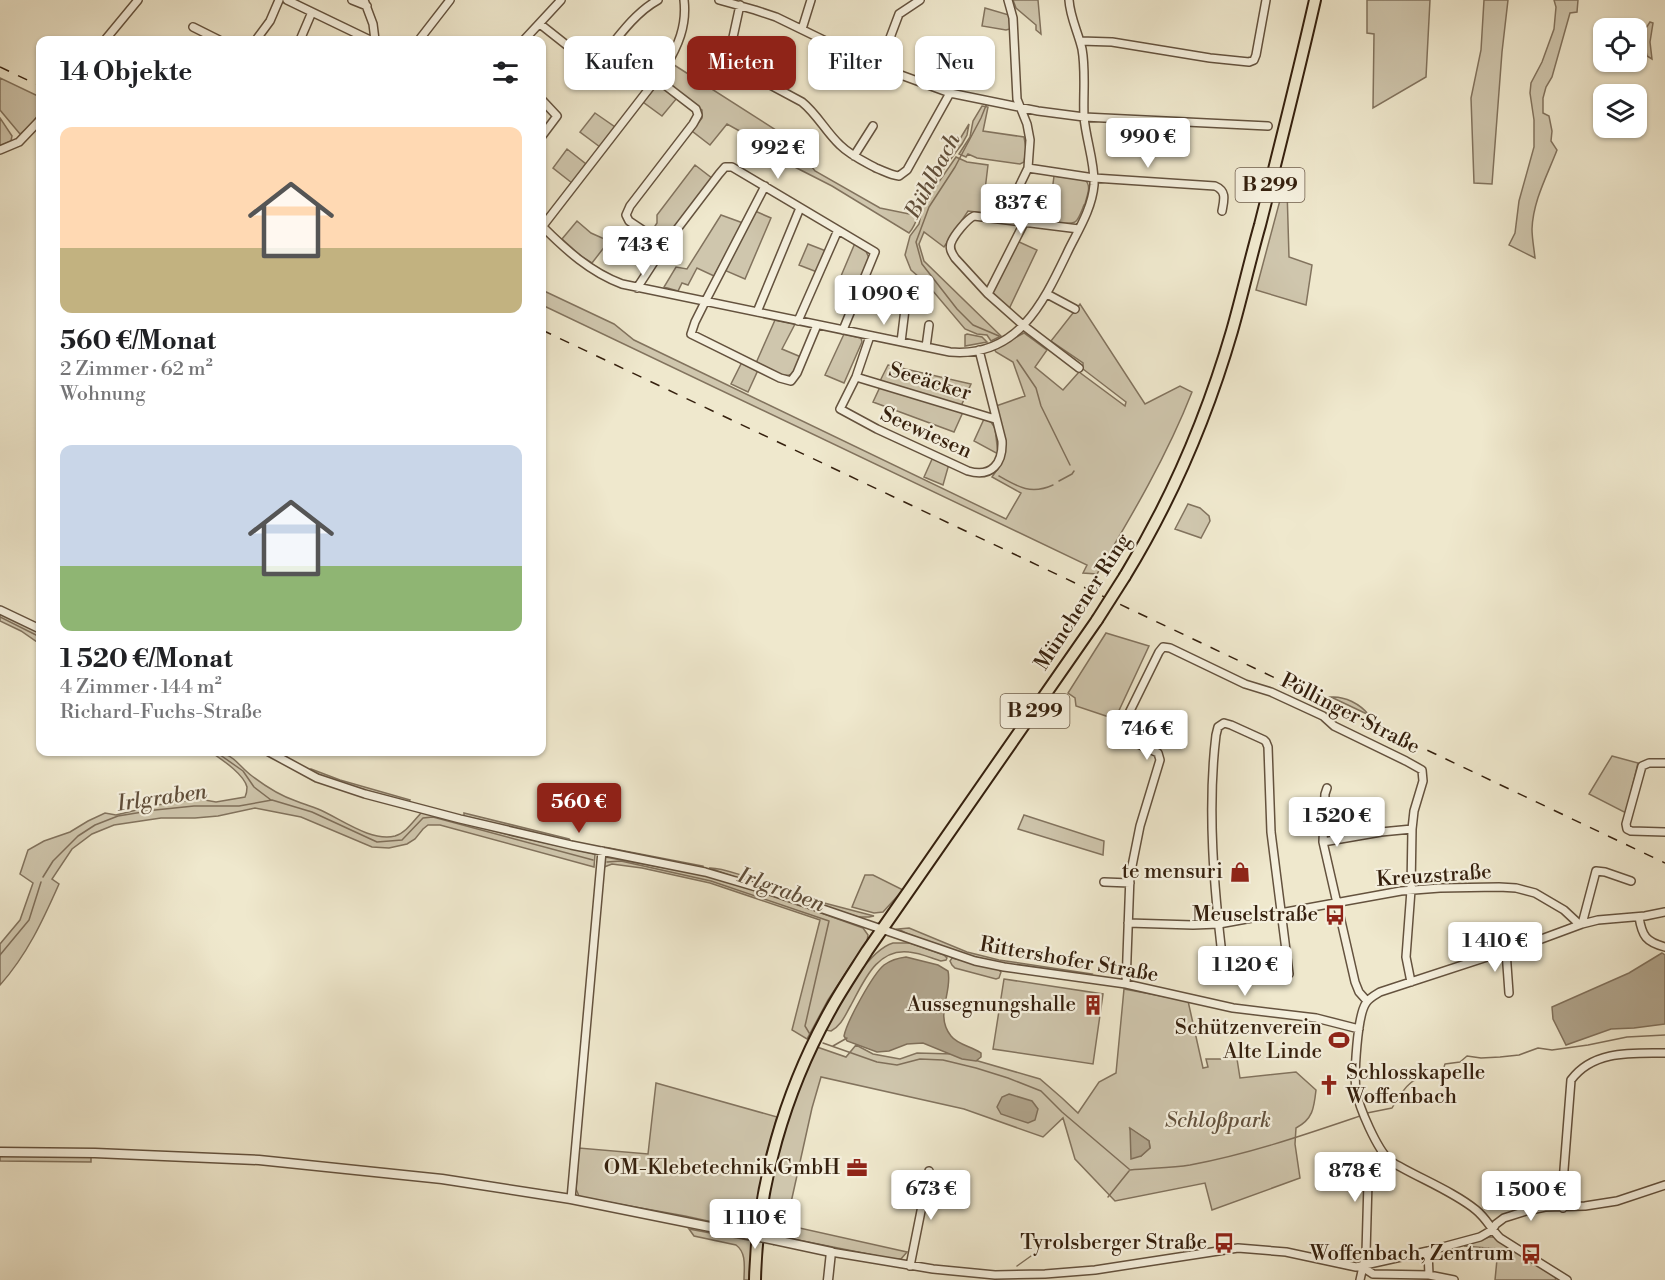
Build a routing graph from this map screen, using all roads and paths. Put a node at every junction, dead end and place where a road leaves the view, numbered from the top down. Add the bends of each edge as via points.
1 (138, 0) edge
2 (279, 0) edge
3 (286, 0) edge
4 (352, 0) edge
5 (450, 0) edge
6 (560, 0) edge
7 (658, 0) edge
8 (684, 0) edge
9 (719, 0) edge
10 (811, 0) edge
11 (920, 0) edge
12 (1008, 0) edge
13 (1069, 0) edge
14 (1266, 0) edge
15 (1316, 0) edge
16 (366, 3) edge
17 (740, 5) junction
18 (312, 12) junction
19 (540, 24) junction
20 (193, 27) dead end
21 (802, 29) junction
22 (108, 36) edge
23 (211, 36) edge
24 (259, 36) edge
25 (302, 36) edge
26 (362, 36) edge
27 (374, 36) edge
28 (422, 36) edge
29 (528, 36) edge
30 (816, 36) edge
31 (891, 36) edge
32 (1080, 41) junction
33 (675, 50) edge
34 (903, 76) edge
35 (648, 90) edge
36 (671, 90) edge
37 (950, 93) junction
38 (546, 104) edge
39 (1019, 107) junction
40 (1084, 117) junction
41 (36, 125) edge
42 (873, 126) dead end
43 (1268, 126) dead end
44 (546, 131) edge
45 (0, 150) edge
46 (854, 156) junction
47 (1028, 168) junction
48 (1094, 178) junction
49 (765, 186) junction
50 (800, 208) junction
51 (1222, 211) dead end
52 (1010, 220) junction
53 (546, 222) edge
54 (1024, 223) junction
55 (838, 230) junction
56 (1079, 230) junction
57 (546, 231) edge
58 (665, 245) junction
59 (637, 288) junction
60 (1047, 294) junction
61 (989, 296) junction
62 (906, 301) dead end
63 (705, 302) junction
64 (1075, 309) dead end
65 (757, 312) junction
66 (798, 321) junction
67 (817, 325) junction
68 (929, 325) dead end
69 (1024, 326) junction
70 (843, 330) junction
71 (870, 336) junction
72 (901, 342) junction
73 (926, 347) junction
74 (979, 350) junction
75 (1079, 368) dead end
76 (856, 376) junction
77 (995, 419) junction
78 (0, 610) edge
79 (36, 627) edge
80 (277, 756) edge
81 (1665, 764) edge
82 (1327, 788) dead end
83 (1412, 829) junction
84 (1665, 832) edge
85 (1323, 842) junction
86 (602, 851) junction
87 (1631, 881) dead end
88 (1104, 882) dead end
89 (1130, 883) junction
90 (1411, 890) junction
91 (1336, 904) junction
92 (1665, 912) edge
93 (1281, 913) junction
94 (1639, 917) junction
95 (1128, 923) junction
96 (1219, 924) junction
97 (1581, 924) junction
98 (882, 930) junction
99 (1665, 947) edge
100 (1506, 951) junction
101 (1223, 963) dead end
102 (1289, 974) dead end
103 (1411, 982) junction
104 (1126, 984) junction
105 (1509, 993) dead end
106 (1367, 1001) junction
107 (1359, 1029) junction
108 (1665, 1053) edge
109 (0, 1152) edge
110 (1382, 1152) junction
111 (929, 1172) dead end
112 (1665, 1185) edge
113 (1562, 1196) junction
114 (570, 1199) junction
115 (1545, 1208) junction
116 (1563, 1208) junction
117 (1492, 1230) junction
118 (1428, 1251) junction
119 (831, 1252) junction
120 (910, 1266) junction
121 (1364, 1266) junction
122 (1429, 1275) junction
123 (1025, 1278) edge
124 (755, 1280) edge
125 (828, 1280) edge
126 (1360, 1280) edge
127 (1454, 1280) edge
128 (1567, 1280) edge

1 - 22 street
2 - 24 street
3 - 18 street
4 - 16 street
5 - 28 street
6 - 19 street
7 - 19 street via 640,13 599,61 592,64
8 - 33 street via 684,24
9 - 17 street
10 - 21 street
11 - 31 street via 899,14
12 - 39 street via 1013,18
13 - 32 street
14 - 32 street via 1252,62
15 - 98 main road, Münchener Ring / B 299, bridge via 1235,319 1200,425 1175,483 1097,620
16 - 27 street
17 - 21 street
17 - 46 street via 730,51 732,62 801,102
18 - 25 street
18 - 26 street
19 - 29 street
20 - 23 street
21 - 30 street
32 - 40 street
34 - 37 street
35 - 53 street
36 - 58 street via 696,109 698,116 626,215
37 - 39 street
37 - 46 street via 903,174 891,175
38 - 44 street via 557,116
39 - 40 street
39 - 47 street via 1029,132
40 - 43 street
40 - 48 street
41 - 45 street via 12,146
42 - 46 street
47 - 48 street
47 - 52 street via 1014,197
48 - 51 street via 1215,186 1224,194
48 - 56 street
49 - 50 street
49 - 58 street via 732,166 725,167
49 - 63 street
50 - 55 street
50 - 65 street
52 - 54 street
52 - 61 street via 972,216 950,245 952,254
54 - 56 street
54 - 61 street
55 - 66 street
55 - 70 street via 875,252
56 - 60 street
57 - 59 street via 599,274
58 - 59 street
59 - 63 street
60 - 64 street
60 - 69 street
61 - 69 street
62 - 72 street
63 - 65 street
63 - 67 street via 693,336 786,380 794,379
65 - 66 street
66 - 67 street
67 - 70 street
68 - 73 street
69 - 74 street via 1008,338
69 - 75 street
70 - 71 street
71 - 72 street
71 - 76 street, Seewiesen
72 - 73 street
73 - 74 street via 958,352
74 - 77 street, Seewiesen
76 - 77 street, Seeäcker
76 - 77 street, Seewiesen via 840,409 975,473 992,470 1001,455 1002,441
78 - 79 street
80 - 86 street, Rittershofer Straße via 339,786 460,819
81 - 84 street via 1642,766 1626,827 1630,831
82 - 85 street
83 - 85 street
83 - 89 street, Pöllinger Straße via 1423,781 1421,769 1311,711 1165,647 1160,649 1122,731 1127,739 1156,751 1160,757 1140,826
83 - 90 street, Pöllinger Straße
85 - 91 street
86 - 98 street, Rittershofer Straße via 705,872
86 - 114 street
87 - 97 street via 1596,871
88 - 89 street
89 - 95 street
90 - 91 street, Kreuzstraße
90 - 97 street, Kreuzstraße via 1524,890 1551,902
90 - 103 street, Pöllinger Straße via 1406,957
91 - 93 street, Kreuzstraße
91 - 106 street via 1355,982
92 - 94 street
93 - 96 street, Kreuzstraße
93 - 96 street via 1271,832 1268,747 1264,740 1224,723 1216,735 1212,808
93 - 102 street
94 - 97 street
94 - 99 street via 1646,938
95 - 96 street, Kreuzstraße
95 - 104 street
96 - 101 street
97 - 100 street
98 - 104 street, Rittershofer Straße via 975,961
98 - 124 main road, Münchener Ring / B 299 via 830,1011 793,1091 766,1184
100 - 103 street
100 - 105 street
103 - 106 street via 1380,992
104 - 107 street, Rittershofer Straße via 1233,1008 1316,1018
106 - 107 street
107 - 110 street via 1355,1082 1364,1114
108 - 113 street via 1600,1058 1576,1073 1571,1080
109 - 114 street via 259,1160 442,1179
110 - 117 street via 1390,1161 1473,1208
110 - 121 street via 1368,1182
111 - 120 street
112 - 116 street via 1617,1202
113 - 115 street
113 - 116 street
114 - 119 street, bridge
115 - 116 street
115 - 117 street via 1509,1216
117 - 118 street
117 - 128 street via 1516,1250
118 - 121 street
118 - 122 street
119 - 120 street
119 - 125 street
120 - 123 street
121 - 122 street via 1373,1274
121 - 123 street via 1238,1248
121 - 126 street
122 - 127 street

